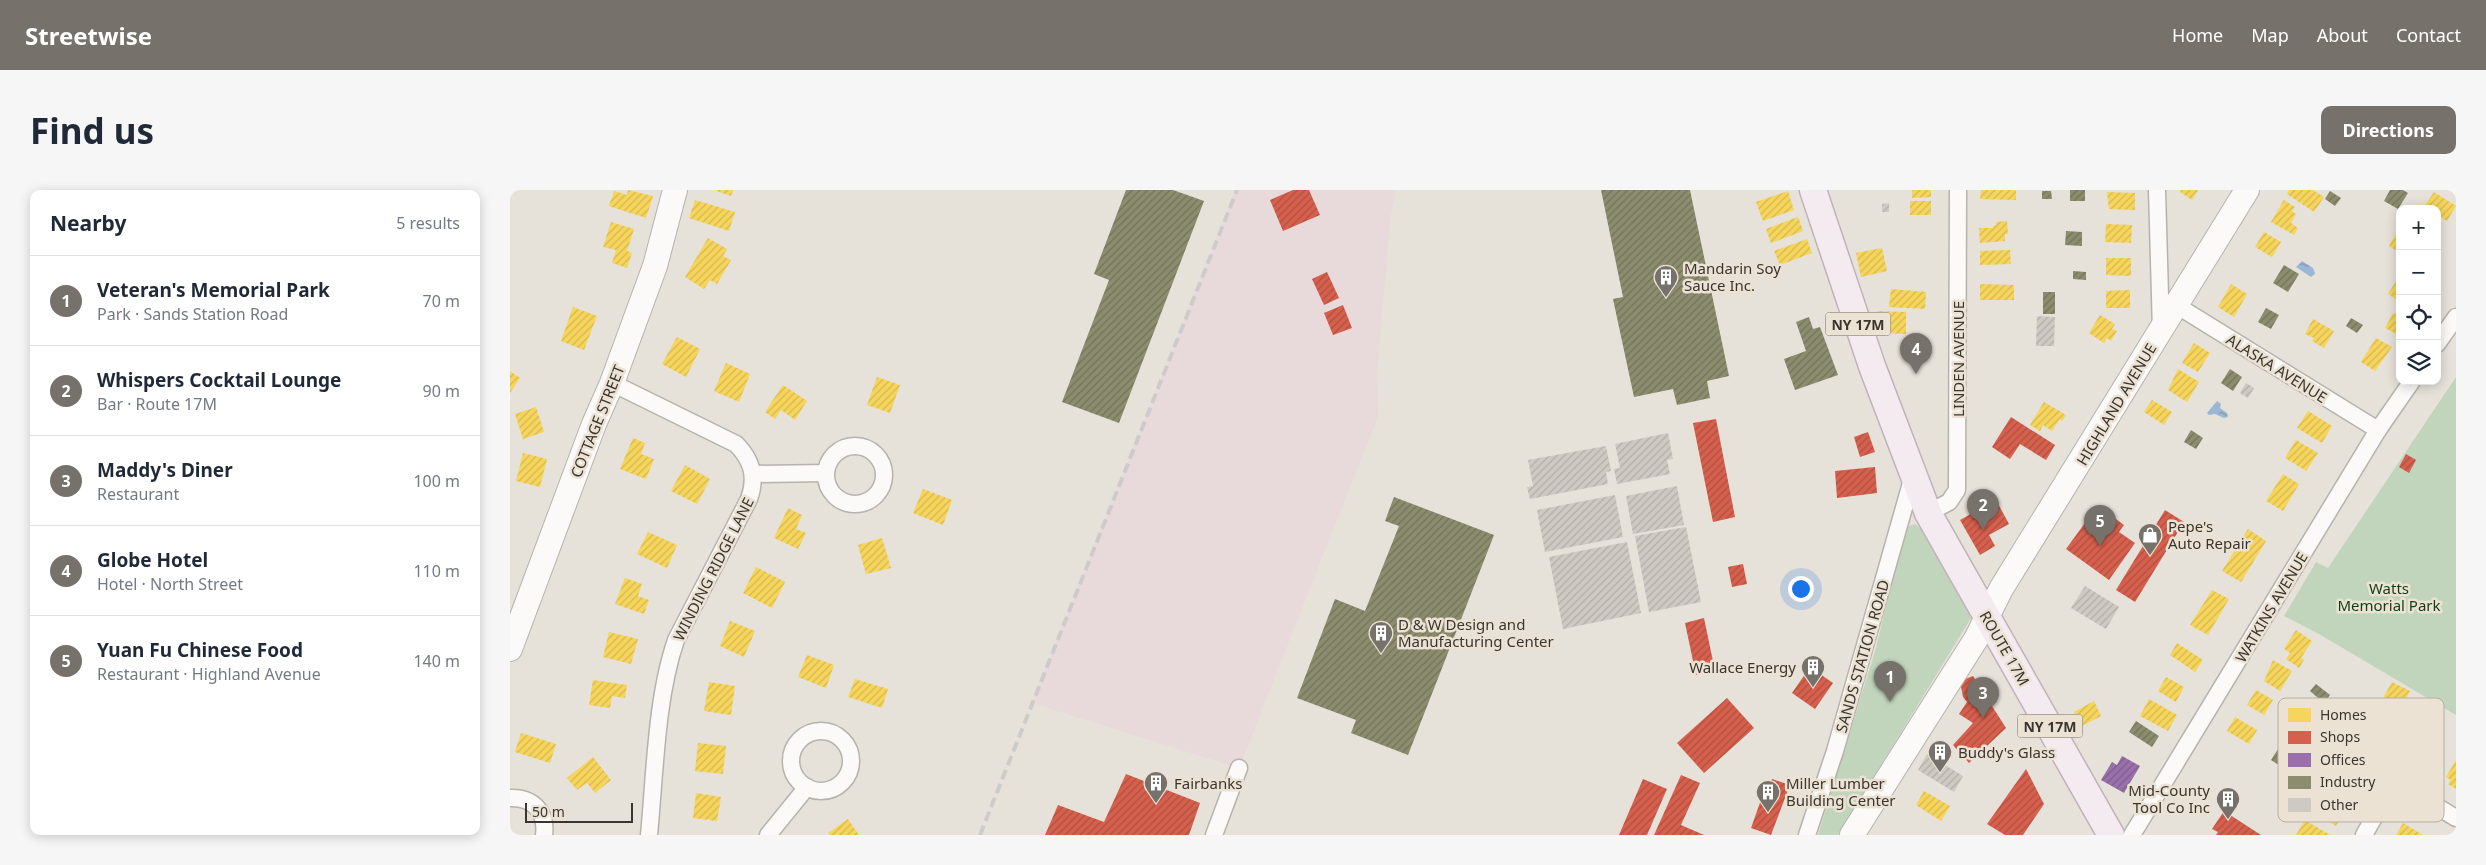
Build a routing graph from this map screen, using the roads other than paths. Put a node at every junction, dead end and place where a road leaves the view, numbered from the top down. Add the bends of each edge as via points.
1 (675, 190) edge
2 (1813, 190) edge
3 (1958, 190) edge
4 (2157, 190) edge
5 (2247, 190) edge
6 (2176, 305) junction
7 (2456, 317) edge
8 (2161, 331) junction
9 (2440, 340) edge
10 (612, 383) junction
11 (2409, 385) edge
12 (2378, 430) junction
13 (1909, 467) junction
14 (825, 473) dead end
15 (754, 474) junction
16 (1928, 513) junction
17 (1986, 618) junction
18 (510, 648) edge
19 (1239, 768) dead end
20 (807, 787) dead end
21 (510, 798) edge
22 (2444, 811) edge
23 (2456, 818) edge
24 (2372, 822) edge
25 (544, 835) edge
26 (649, 835) edge
27 (768, 835) edge
28 (1214, 835) edge
29 (1807, 835) edge
30 (1852, 835) edge
31 (2111, 835) edge
32 (2132, 835) edge
33 (2364, 835) edge

1 - 10 street, COTTAGE STREET via 655,266
2 - 13 main road, NY 17M
3 - 16 street, LINDEN AVENUE via 1957,490 1948,502
4 - 8 street
5 - 6 street, HIGHLAND AVENUE
6 - 8 street, HIGHLAND AVENUE
6 - 12 street, ALASKA AVENUE
7 - 9 street
8 - 17 street, HIGHLAND AVENUE
10 - 15 street via 736,444 746,454
10 - 18 street, COTTAGE STREET
11 - 12 street, WATKINS AVENUE
12 - 32 street, WATKINS AVENUE
13 - 16 main road, ROUTE 17M / NY 17M
13 - 29 street, SANDS STATION ROAD via 1835,751
14 - 15 street
15 - 26 street, WINDING RIDGE LANE via 749,499 671,653 663,698
16 - 17 main road, ROUTE 17M / NY 17M
17 - 30 street, HIGHLAND AVENUE via 1976,639
17 - 31 main road, ROUTE 17M / NY 17M
19 - 28 street
20 - 27 street
21 - 25 street via 529,800 537,806 545,824
22 - 23 street
24 - 33 street

